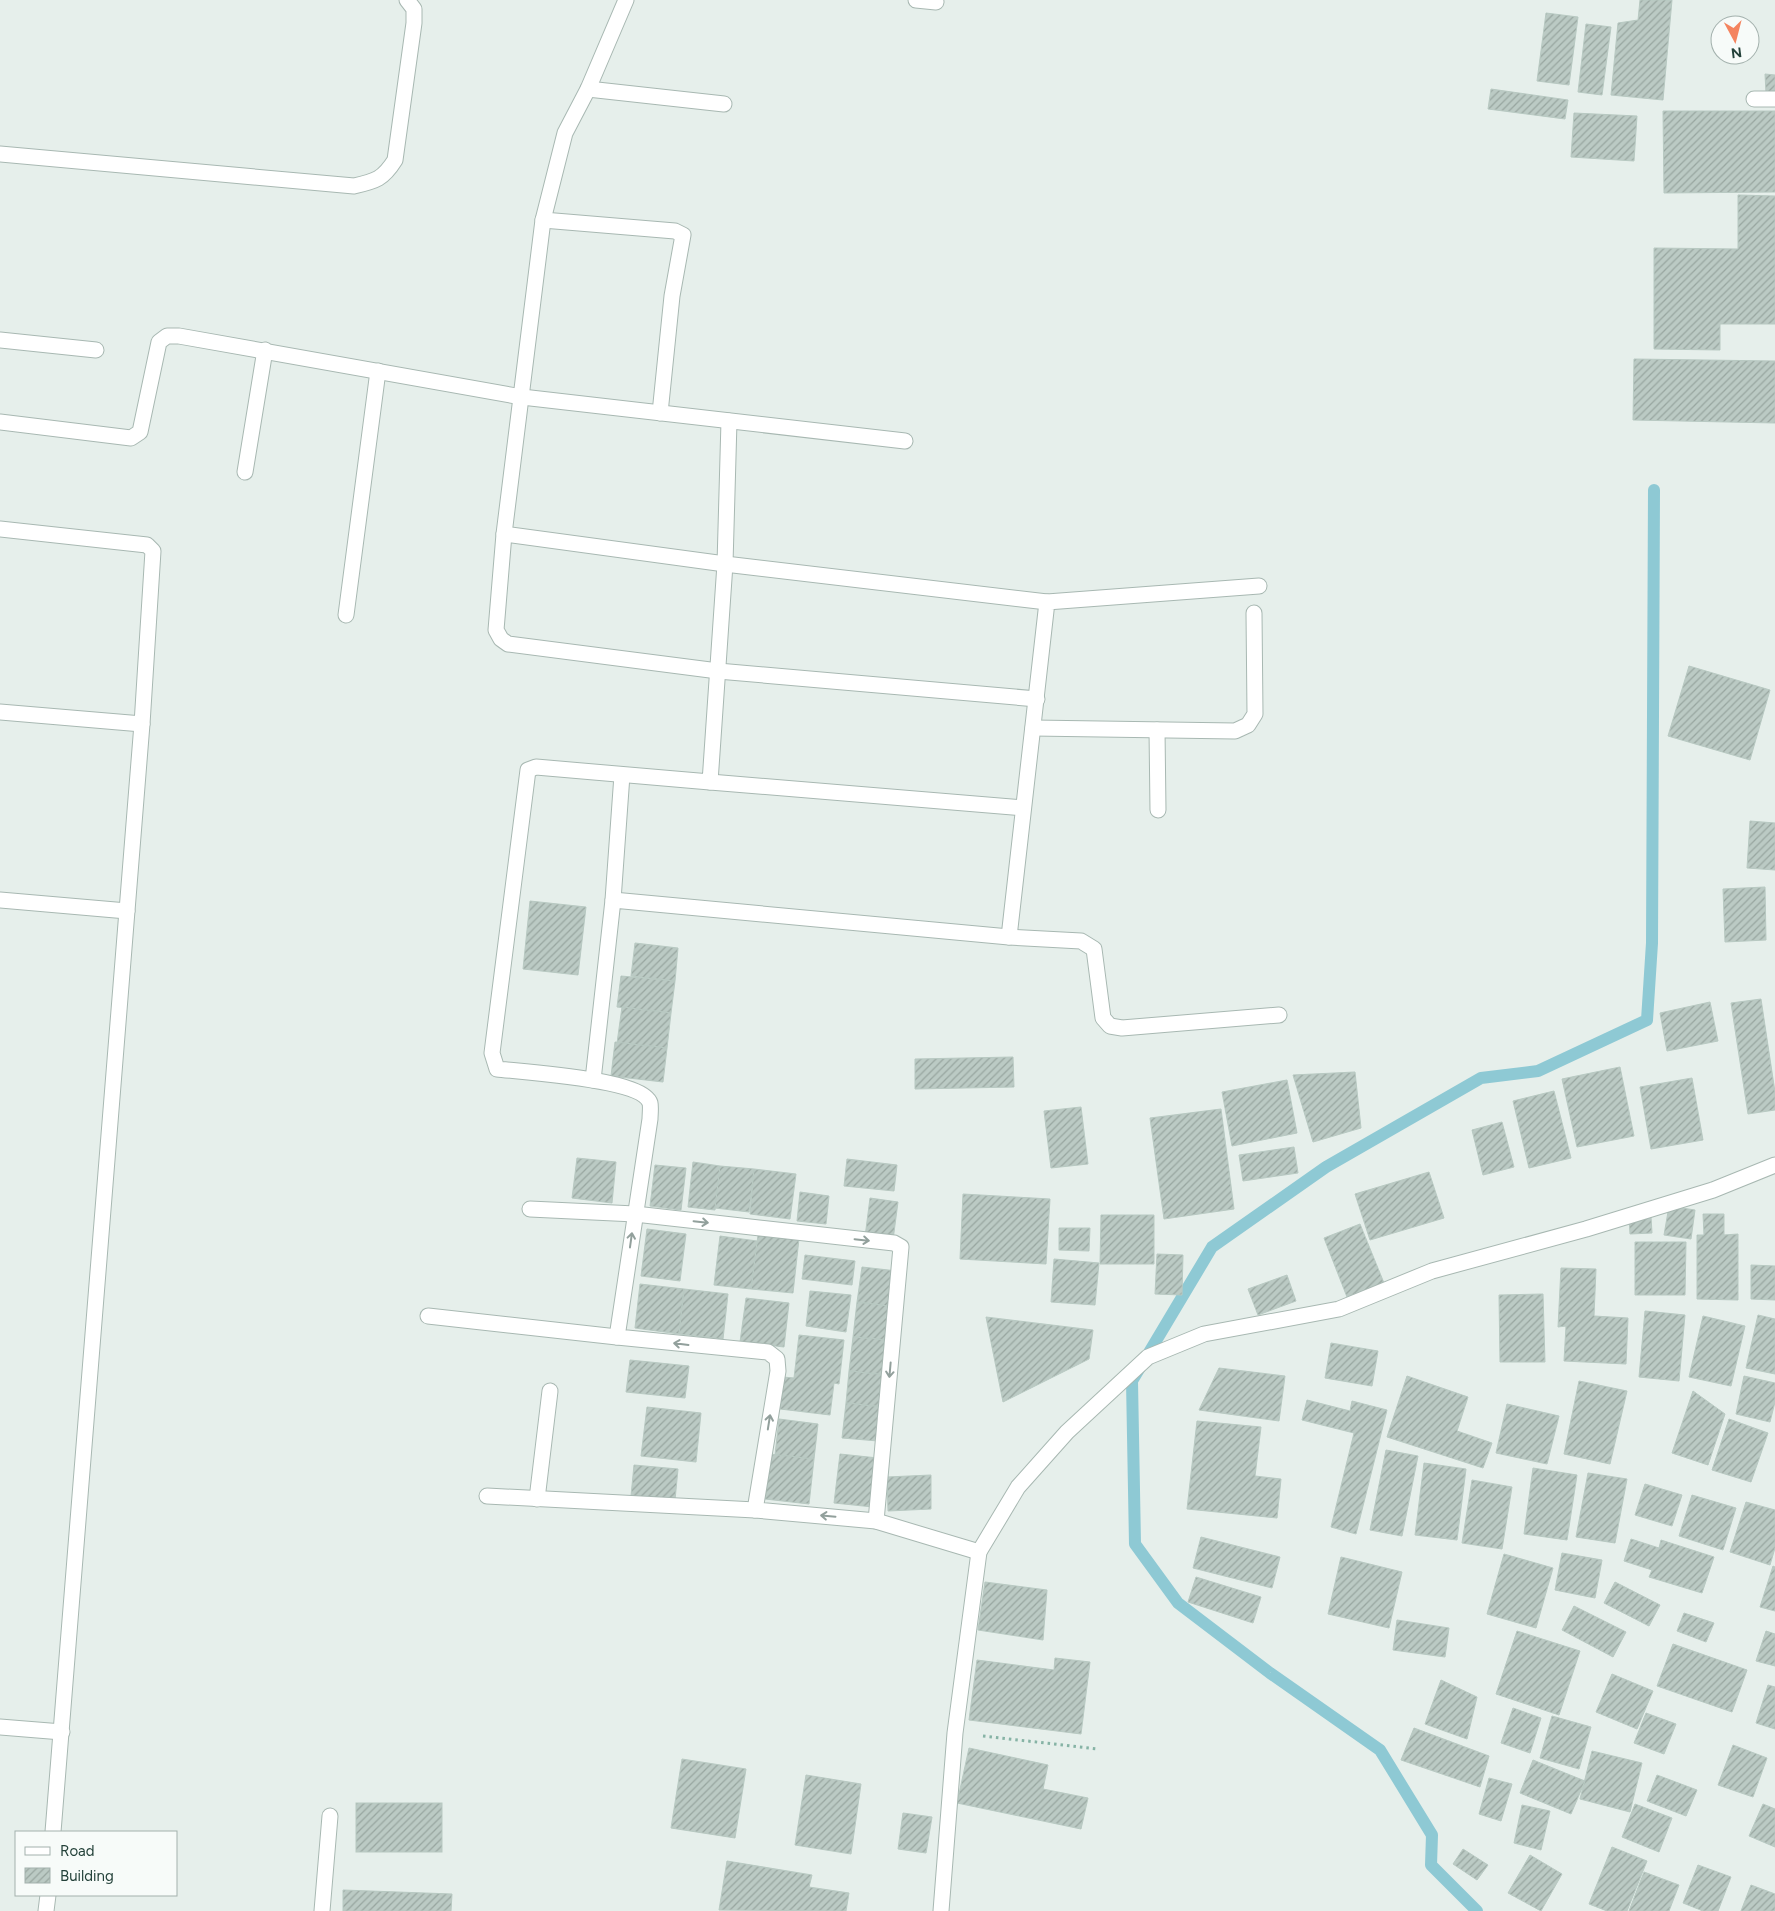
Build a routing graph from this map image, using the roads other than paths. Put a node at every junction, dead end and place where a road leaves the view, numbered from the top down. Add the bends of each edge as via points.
1 (407, 0) edge
2 (626, 0) edge
3 (916, 0) edge
4 (936, 2) dead end
5 (588, 89) junction
6 (1754, 99) dead end
7 (1775, 99) edge
8 (724, 104) dead end
9 (0, 154) edge
10 (543, 220) junction
11 (0, 340) edge
12 (96, 350) dead end
13 (265, 350) junction
14 (378, 371) junction
15 (522, 397) junction
16 (660, 413) junction
17 (0, 422) edge
18 (728, 422) junction
19 (905, 441) dead end
20 (245, 472) dead end
21 (0, 529) edge
22 (504, 534) junction
23 (725, 564) junction
24 (1258, 586) dead end
25 (1047, 602) junction
26 (1254, 613) dead end
27 (346, 616) dead end
28 (718, 671) junction
29 (1036, 699) junction
30 (0, 712) edge
31 (142, 724) junction
32 (1033, 728) junction
33 (1157, 730) junction
34 (622, 776) junction
35 (710, 782) junction
36 (1023, 808) junction
37 (1158, 810) dead end
38 (0, 900) edge
39 (613, 900) junction
40 (126, 911) junction
41 (1009, 937) junction
42 (1279, 1015) dead end
43 (593, 1080) junction
44 (1775, 1165) edge
45 (530, 1209) dead end
46 (635, 1214) junction
47 (428, 1316) dead end
48 (617, 1337) junction
49 (550, 1390) dead end
50 (486, 1496) dead end
51 (537, 1499) junction
52 (755, 1510) junction
53 (876, 1520) junction
54 (979, 1552) junction
55 (0, 1728) edge
56 (62, 1732) junction
57 (330, 1816) dead end
58 (53, 1831) edge
59 (48, 1896) edge
60 (46, 1911) edge
61 (322, 1911) edge
62 (941, 1911) edge

1 - 9 street via 414,9 414,23 395,160 386,174 373,181 354,186
2 - 5 street
3 - 4 street
5 - 8 street
5 - 10 street via 565,133
6 - 7 street
10 - 15 street
10 - 16 street via 675,231 682,235
11 - 12 street
13 - 14 street
13 - 17 street via 167,336 159,342 140,432 131,438
13 - 20 street
14 - 15 street
14 - 27 street
15 - 16 street
15 - 22 street
16 - 18 street
18 - 19 street
18 - 23 street
21 - 31 street via 124,541 147,545 153,551
22 - 23 street
22 - 28 street via 496,630 508,644
23 - 25 street
23 - 28 street
24 - 25 street
25 - 29 street
26 - 33 street via 1255,714 1248,725 1235,731
28 - 29 street
28 - 35 street
29 - 32 street
30 - 31 street
31 - 40 street
32 - 33 street
32 - 36 street
33 - 37 street
34 - 35 street
34 - 39 street
34 - 43 street via 536,767 528,770 492,1053 497,1069
35 - 36 street
36 - 41 street
38 - 40 street
39 - 41 street
39 - 43 street
40 - 56 street
41 - 42 street via 1089,944 1094,949 1103,1018 1110,1026 1122,1028
43 - 46 street via 624,1086 650,1103
44 - 54 street via 1714,1190 1432,1271 1339,1309 1204,1334 1148,1356 1067,1432 1018,1487
45 - 46 street
48 -> 46 street
46 -> 53 street via 901,1247
47 - 48 street
52 -> 48 street via 778,1371 777,1359 768,1352
49 - 51 street
50 - 51 street
51 - 52 street
53 -> 52 street
53 - 54 street
54 - 62 street via 956,1733
55 - 56 street
56 - 58 street
57 - 61 street
59 - 60 street

